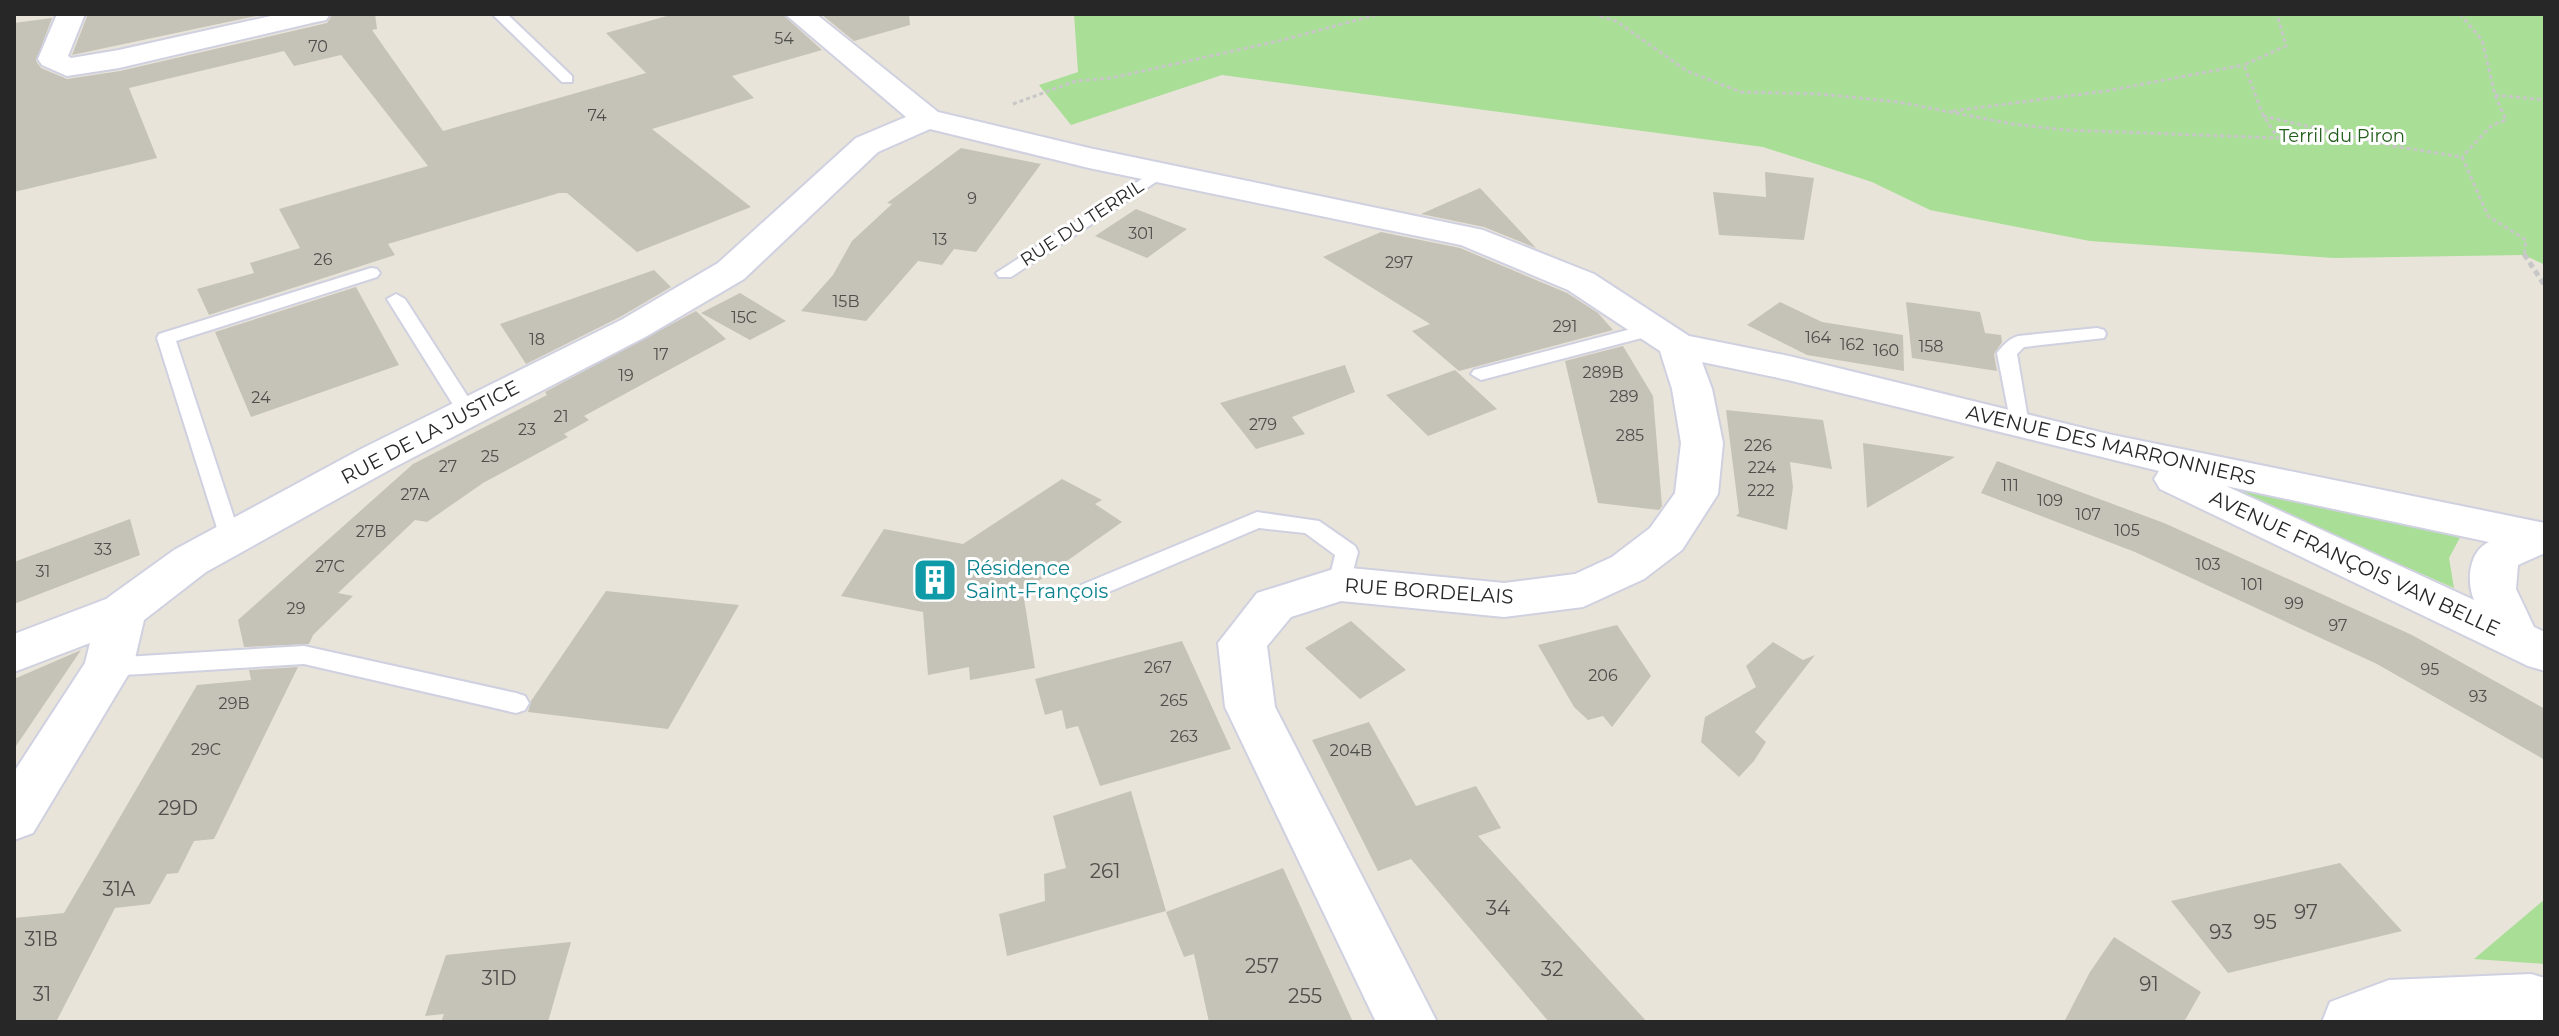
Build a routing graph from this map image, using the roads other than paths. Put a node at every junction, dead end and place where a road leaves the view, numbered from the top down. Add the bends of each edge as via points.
1 (71, 14) edge
2 (316, 14) edge
3 (499, 14) edge
4 (799, 14) edge
5 (567, 79) dead end
6 (939, 123) junction
7 (1159, 173) junction
8 (371, 273) dead end
9 (1005, 273) dead end
10 (396, 299) dead end
11 (2097, 334) dead end
12 (1666, 337) junction
13 (1481, 374) dead end
14 (467, 411) junction
15 (2019, 425) junction
16 (2108, 447) junction
17 (2542, 538) edge
18 (230, 539) junction
19 (1340, 584) junction
20 (1089, 591) dead end
21 (123, 611) junction
22 (2530, 646) edge
23 (14, 654) edge
24 (108, 667) junction
25 (516, 703) dead end
26 (14, 817) edge
27 (2545, 1006) edge
28 (1407, 1022) edge
29 (2352, 1022) edge

1 - 2 street via 52,59 67,67
3 - 5 lane
4 - 6 street
6 - 7 street
6 - 14 street, RUE DE LA JUSTICE via 867,145 731,271 634,328
7 - 9 lane, RUE DU TERRIL
7 - 12 street via 1471,237 1581,282
8 - 18 lane via 166,338
10 - 14 lane
11 - 15 lane via 2018,342 2007,353
12 - 13 lane
12 - 15 street, AVENUE DES MARRONNIERS
12 - 19 street, RUE BORDELAIS via 1692,389 1702,443 1696,494 1666,539 1628,568 1583,590 1504,600
14 - 18 street, RUE DE LA JUSTICE
15 - 16 street, AVENUE DES MARRONNIERS
16 - 17 street, AVENUE DES MARRONNIERS
16 - 22 street, AVENUE FRANÇOIS VAN BELLE
17 - 22 street, AVENUE FRANÇOIS VAN BELLE via 2496,557 2493,589
18 - 21 street, RUE DE LA JUSTICE via 190,561
19 - 20 lane via 1347,552 1311,526 1257,520
19 - 28 street, RUE BORDELAIS via 1274,605 1242,643 1250,707
21 - 23 street, RUE DE LA JUSTICE
21 - 24 street
24 - 25 lane via 304,655
24 - 26 street
27 - 29 street via 2531,1002 2389,1008

